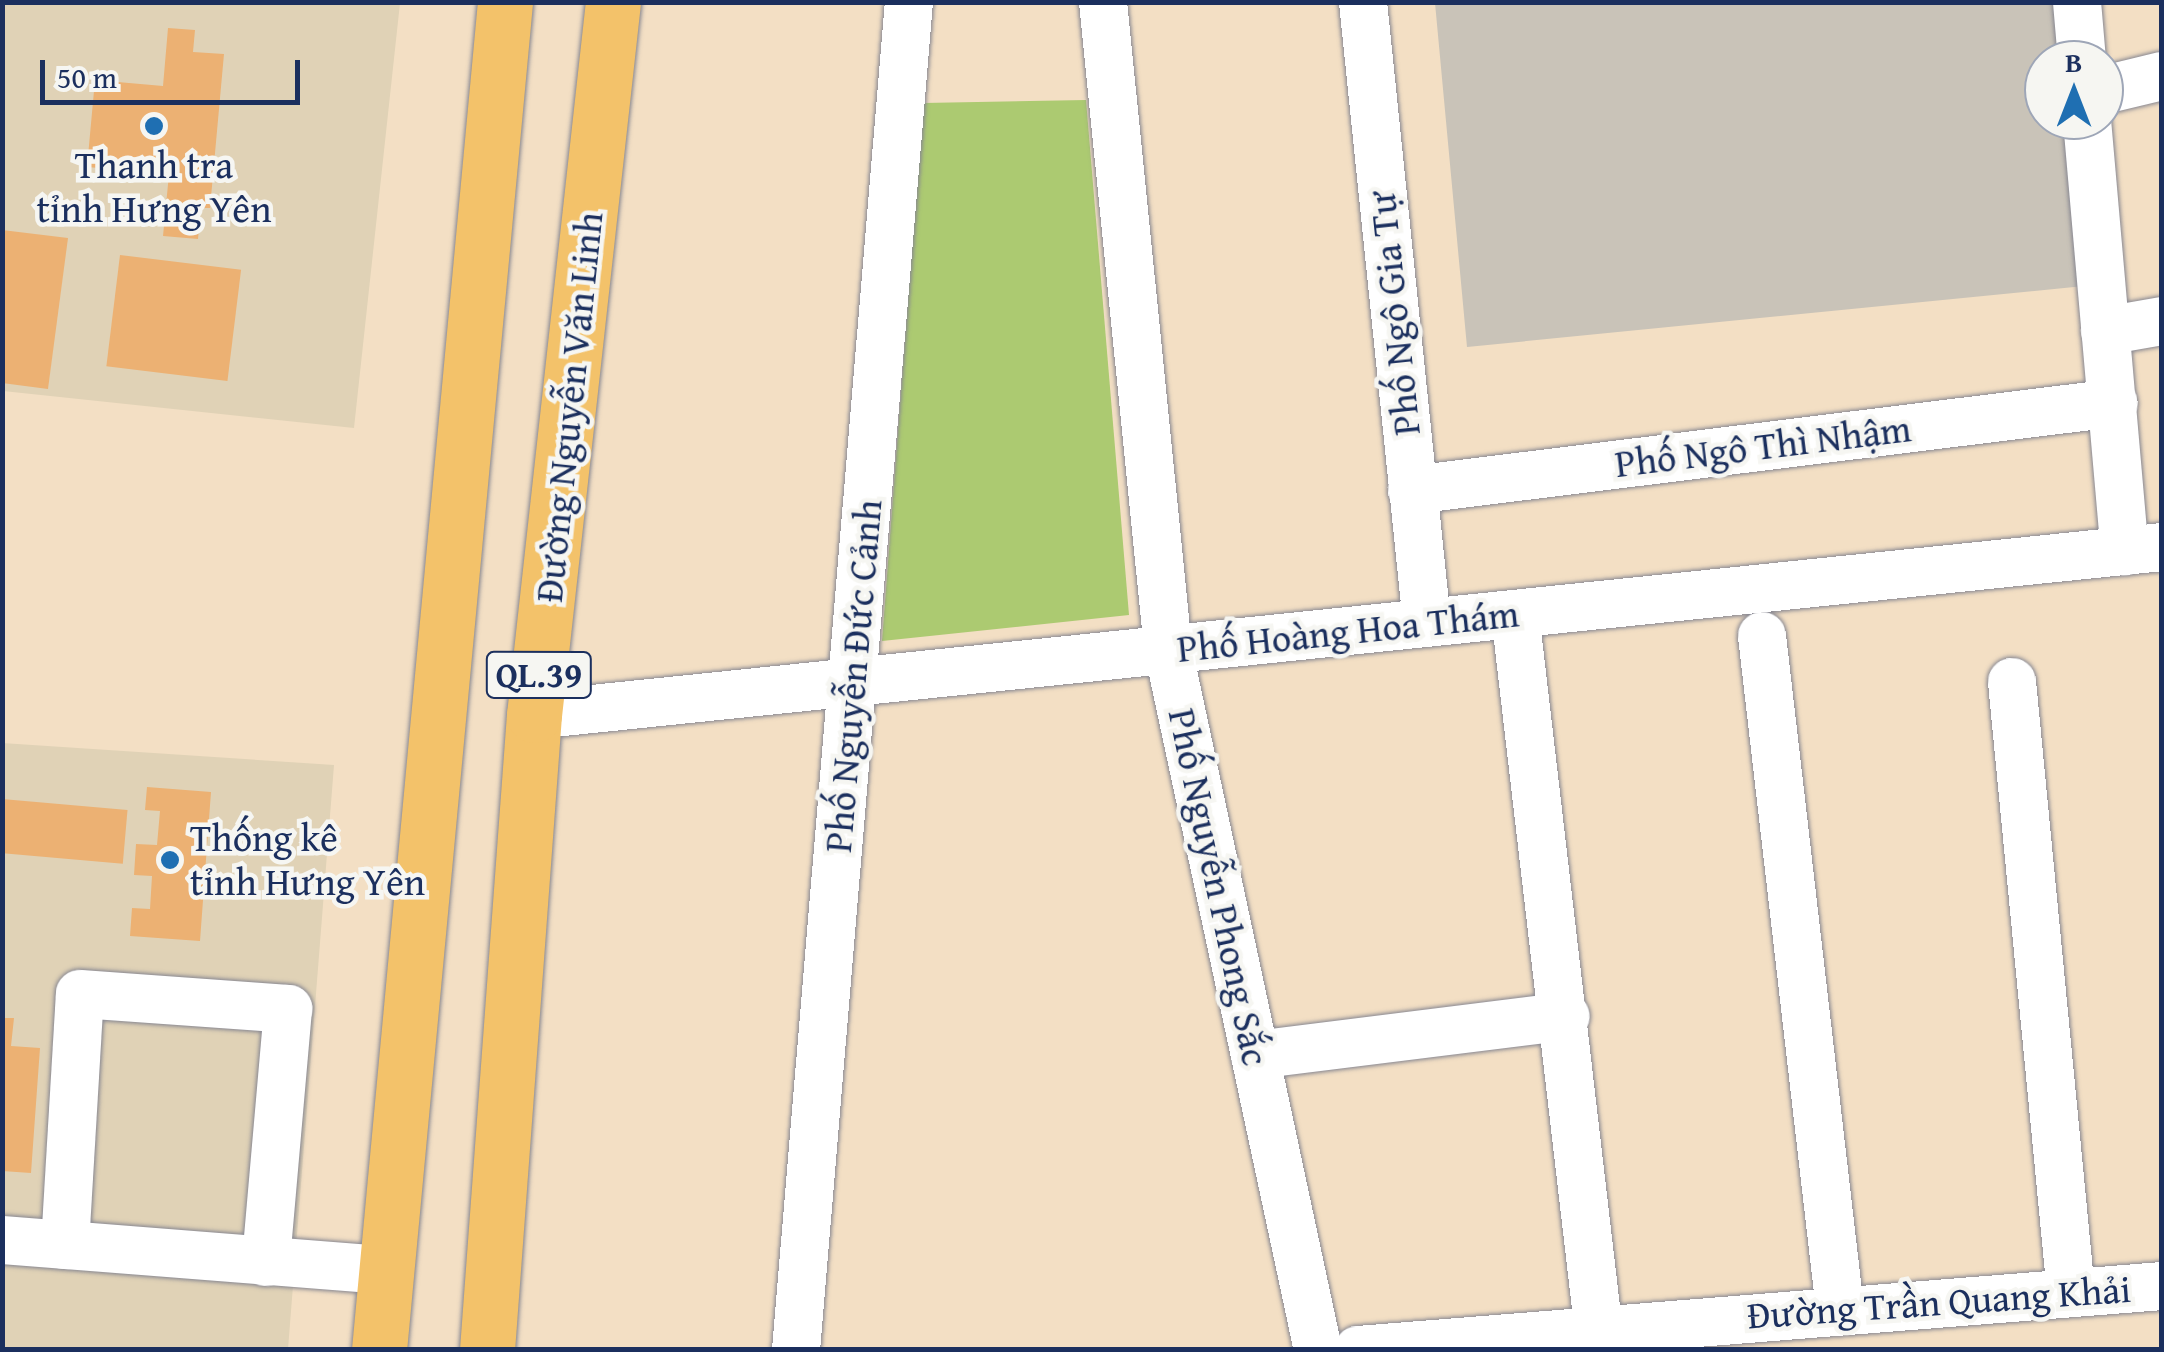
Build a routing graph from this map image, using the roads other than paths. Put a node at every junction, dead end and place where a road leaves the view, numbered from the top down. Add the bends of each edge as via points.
1 (505, 2) edge
2 (613, 2) edge
3 (909, 2) edge
4 (1103, 2) edge
5 (1362, 2) edge
6 (2077, 2) edge
7 (2080, 40) edge
8 (2162, 76) edge
9 (2124, 85) edge
10 (2089, 140) edge
11 (2162, 321) edge
12 (2105, 330) junction
13 (2114, 403) junction
14 (1412, 490) junction
15 (2143, 549) edge
16 (1516, 614) junction
17 (1427, 623) junction
18 (1762, 636) dead end
19 (1168, 650) junction
20 (852, 682) junction
21 (2012, 682) dead end
22 (534, 715) junction
23 (1566, 1016) junction
24 (1255, 1055) junction
25 (2, 1240) edge
26 (65, 1245) junction
27 (266, 1262) junction
28 (387, 1270) junction
29 (2162, 1286) edge
30 (2070, 1292) junction
31 (1840, 1309) junction
32 (1600, 1338) edge
33 (380, 1350) edge
34 (487, 1350) edge
35 (796, 1350) edge
36 (1318, 1350) edge
37 (1358, 1350) edge

1 - 28 highway, QL.39
2 - 22 highway, Đường Nguyễn Văn Linh / QL.39
3 - 20 street, Phố Nguyễn Đức Cảnh
4 - 19 street, Phố Nguyễn Phong Sắc
5 - 14 street, Phố Ngô Gia Tự
6 - 7 street
8 - 9 street
10 - 12 street
11 - 12 street
12 - 13 street
13 - 14 street, Phố Ngô Thì Nhậm
13 - 15 street
14 - 17 street, Phố Ngô Gia Tự
15 - 16 street, Phố Hoàng Hoa Thám
16 - 17 street, Phố Hoàng Hoa Thám
16 - 23 street
17 - 19 street, Phố Hoàng Hoa Thám
18 - 31 street
19 - 20 street, Phố Hoàng Hoa Thám
19 - 24 street, Phố Nguyễn Phong Sắc
20 - 22 street, Phố Hoàng Hoa Thám
20 - 35 street, Phố Nguyễn Đức Cảnh
21 - 30 street
22 - 34 highway, Đường Nguyễn Văn Linh / QL.39
23 - 24 street
23 - 32 street
24 - 36 street, Phố Nguyễn Phong Sắc
25 - 26 street
26 - 27 street
26 - 27 street via 80,994 288,1008
27 - 28 street
28 - 33 highway, QL.39
29 - 30 street, Đường Trần Quang Khải
30 - 31 street, Đường Trần Quang Khải
31 - 32 street, Đường Trần Quang Khải
32 - 37 street, Đường Trần Quang Khải

